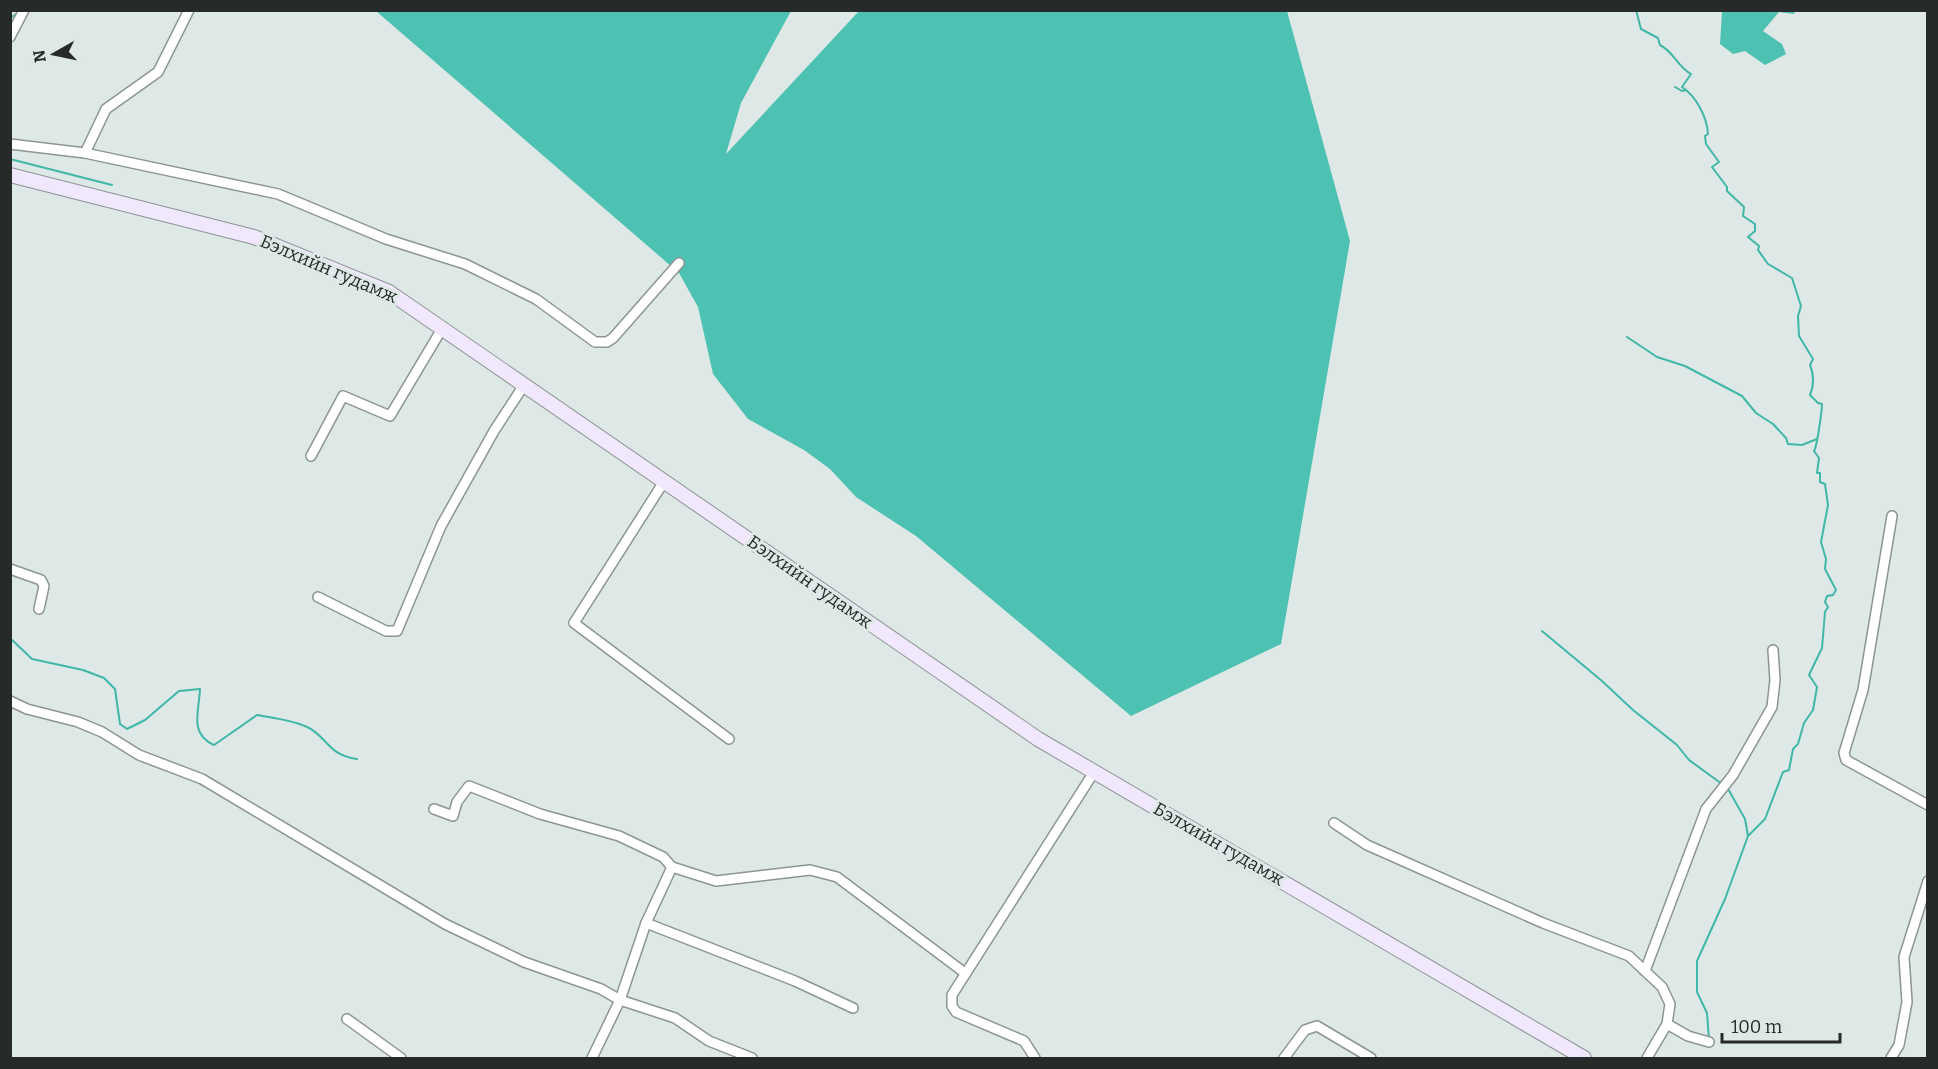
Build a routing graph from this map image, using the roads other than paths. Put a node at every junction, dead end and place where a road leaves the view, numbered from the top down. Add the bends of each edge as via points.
1 (24, 10) edge
2 (189, 10) edge
3 (10, 37) edge
4 (10, 144) edge
5 (85, 153) junction
6 (10, 175) edge
7 (679, 263) dead end
8 (443, 327) junction
9 (524, 385) junction
10 (311, 456) dead end
11 (665, 480) junction
12 (1892, 516) dead end
13 (10, 569) edge
14 (318, 597) dead end
15 (39, 609) dead end
16 (1773, 650) dead end
17 (10, 701) edge
18 (729, 739) dead end
19 (1094, 772) junction
20 (1928, 805) edge
21 (434, 809) dead end
22 (1334, 824) dead end
23 (672, 867) junction
24 (1928, 881) edge
25 (1925, 894) edge
26 (646, 923) junction
27 (1645, 971) junction
28 (965, 973) junction
29 (620, 1000) junction
30 (853, 1008) dead end
31 (347, 1019) dead end
32 (1667, 1024) junction
33 (1709, 1042) dead end
34 (401, 1059) edge
35 (592, 1059) edge
36 (752, 1059) edge
37 (1035, 1059) edge
38 (1284, 1059) edge
39 (1371, 1059) edge
40 (1584, 1059) edge
41 (1647, 1059) edge
42 (1891, 1059) edge

1 - 3 street
2 - 5 street via 158,72 106,110
4 - 5 street
5 - 7 street via 272,192 386,239 465,264 536,299 595,342 613,338
6 - 8 main road, Бэлхийн гудамж via 254,237 389,292
8 - 9 main road, Бэлхийн гудамж
8 - 10 street via 390,416 343,396
9 - 11 main road, Бэлхийн гудамж
9 - 14 street via 494,430 441,526 397,631 386,631
11 - 18 street via 574,623
11 - 19 main road, Бэлхийн гудамж via 1028,732
12 - 20 street via 1863,690 1844,753 1846,760
13 - 15 street via 41,580 44,586
16 - 27 street via 1772,707 1733,775 1706,809
17 - 29 street via 78,722 139,755 202,779 445,924 524,962 601,989
19 - 28 street
19 - 40 main road, Бэлхийн гудамж
21 - 23 street via 453,816 457,802 469,786 540,814 619,836 663,857
22 - 27 street via 1367,845 1543,923 1629,956
23 - 26 street
23 - 28 street via 716,881 810,870 837,877
24 - 25 street
25 - 42 street via 1904,957 1907,1002 1899,1045
26 - 29 street
26 - 30 street
27 - 32 street via 1662,987 1670,1004
28 - 37 street via 952,995 956,1011 1024,1041
29 - 35 street
29 - 36 street via 675,1018 710,1041
31 - 34 street
32 - 33 street
32 - 41 street
38 - 39 street via 1305,1030 1317,1026

